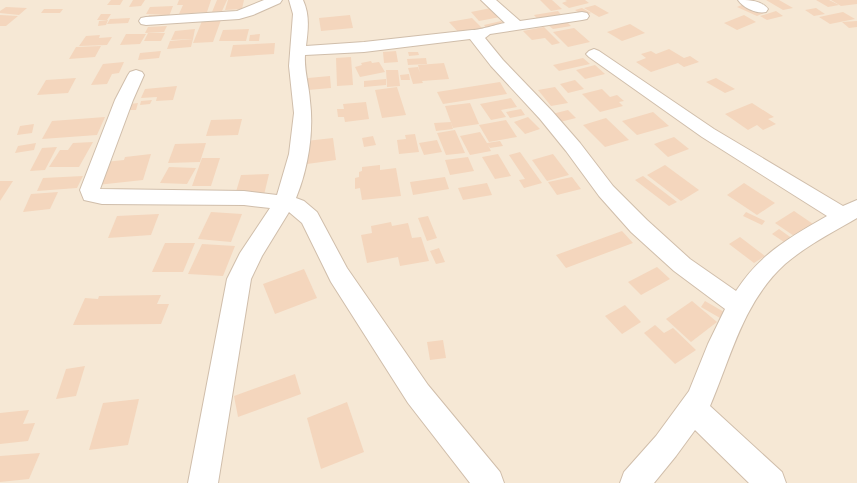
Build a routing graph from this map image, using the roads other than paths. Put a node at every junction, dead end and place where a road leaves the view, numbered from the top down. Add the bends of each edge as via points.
1 (275, 0) edge
2 (296, 0) edge
3 (488, 0) edge
4 (745, 0) edge
5 (761, 9) dead end
6 (582, 16) dead end
7 (146, 21) dead end
8 (517, 26) junction
9 (472, 34) dead end
10 (298, 51) junction
11 (594, 54) dead end
12 (136, 75) dead end
13 (285, 202) junction
14 (850, 212) edge
15 (739, 306) junction
16 (693, 409) junction
17 (203, 483) edge
18 (489, 483) edge
19 (635, 483) edge
20 (771, 483) edge

1 - 7 street via 239,15
2 - 10 street via 300,9
3 - 8 street
4 - 5 street
6 - 8 street
8 - 15 street via 482,32 478,38 568,142 606,191 639,226 682,265
9 - 10 street via 364,47
10 - 13 street via 302,118 295,168
11 - 14 street via 708,133
12 - 13 street via 100,160 90,190 92,195 123,198 244,198
13 - 17 street via 239,279
13 - 18 street via 296,206 310,218 339,275 418,394
14 - 15 street via 777,258 753,284
15 - 16 street
16 - 19 street
16 - 20 street

